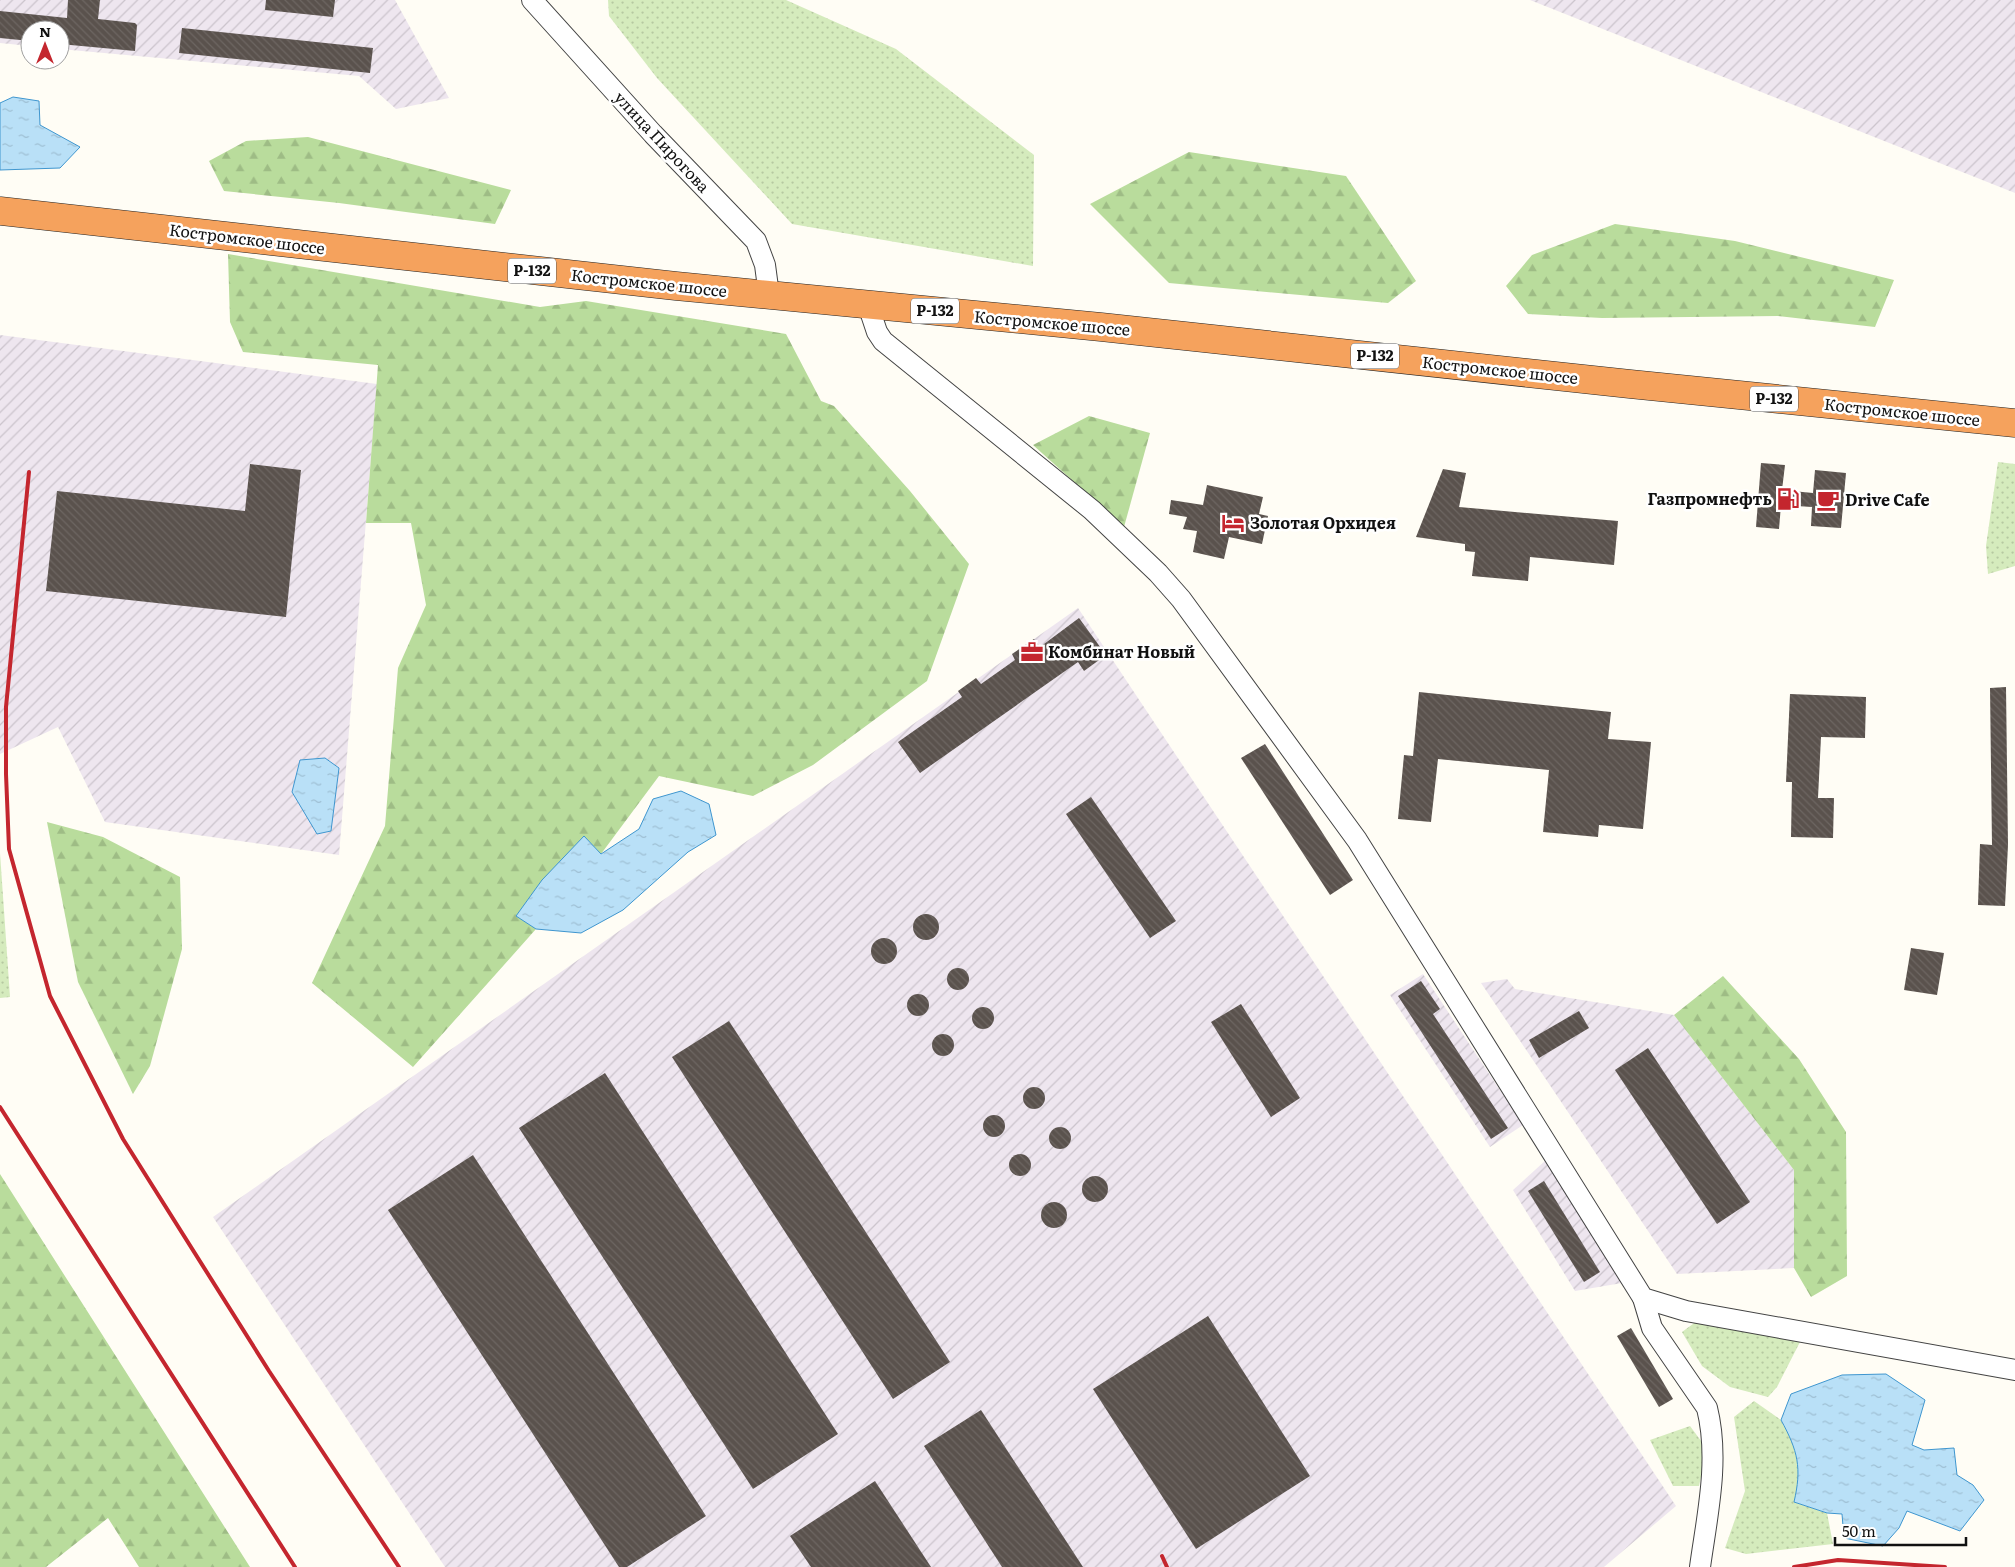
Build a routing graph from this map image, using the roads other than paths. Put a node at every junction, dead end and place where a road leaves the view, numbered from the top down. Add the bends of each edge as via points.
1 (532, 0) edge
2 (0, 211) edge
3 (769, 295) junction
4 (868, 305) junction
5 (2015, 423) edge
6 (1643, 1298) junction
7 (2015, 1370) edge
8 (1700, 1567) edge

1 - 3 street, улица Пирогова via 653,134 756,241 766,265
2 - 3 highway, Костромское шоссе / Р-132
3 - 4 highway, Костромское шоссе / Р-132
4 - 5 highway, Костромское шоссе / Р-132
4 - 6 street via 877,332 894,351 1092,510 1158,573 1191,612 1356,840
6 - 7 street via 1686,1311
6 - 8 street via 1652,1328 1707,1408 1711,1423 1712,1479

